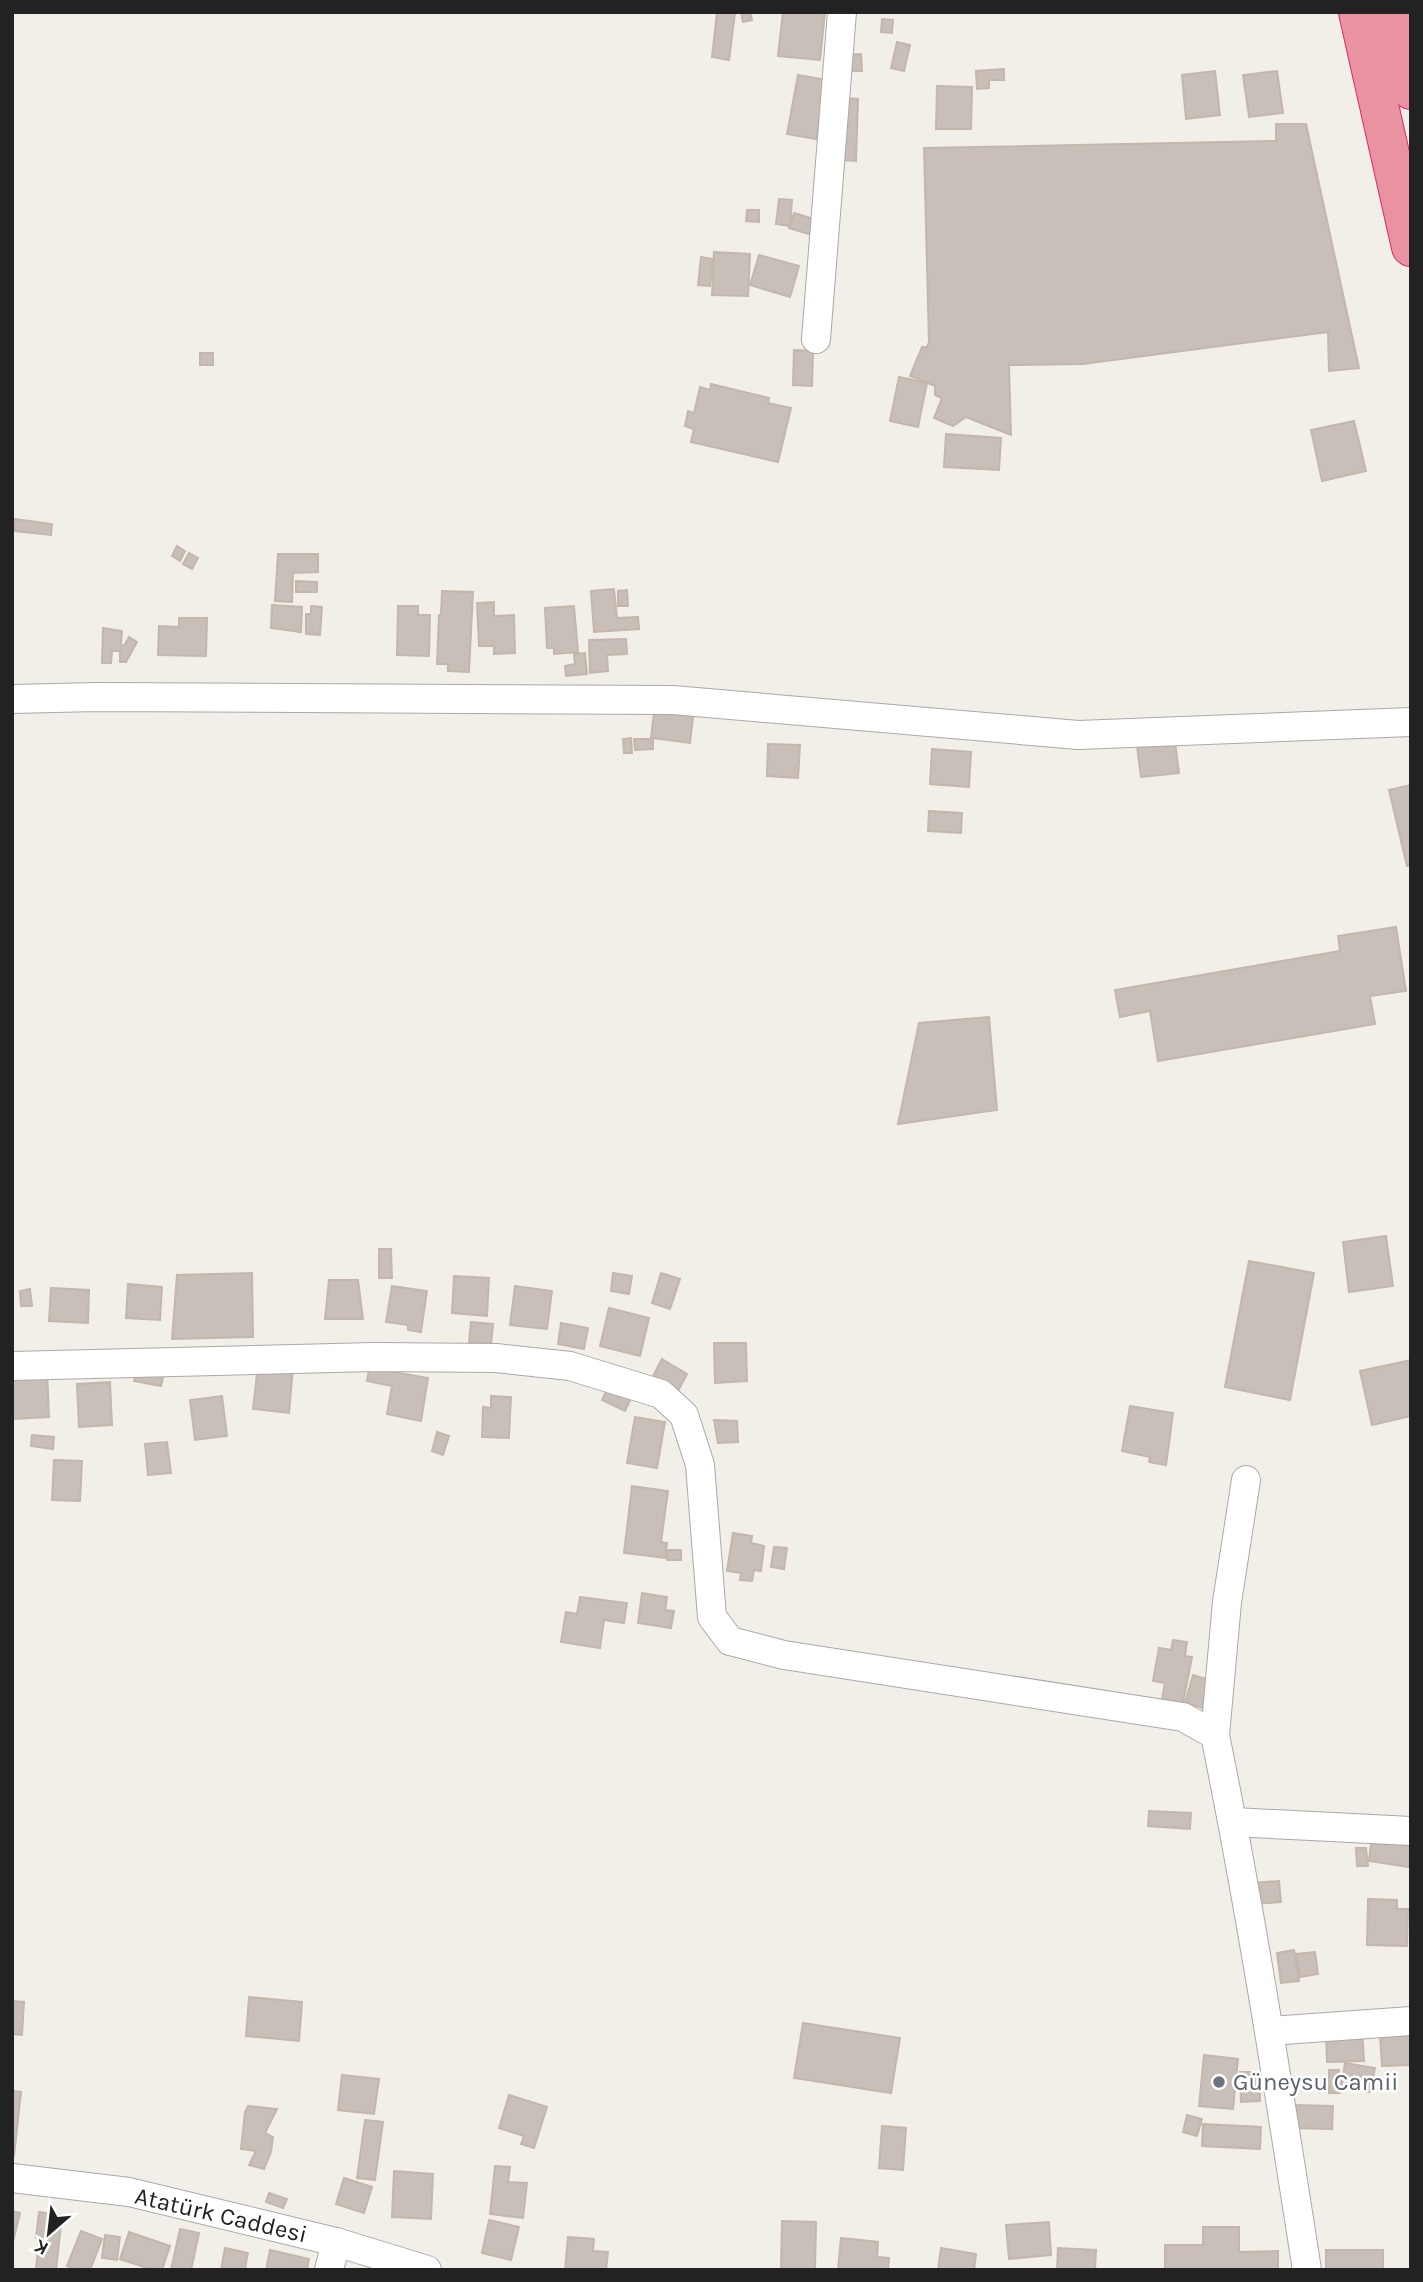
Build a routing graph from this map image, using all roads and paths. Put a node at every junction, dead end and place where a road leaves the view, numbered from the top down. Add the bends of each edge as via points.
1 (842, 12) edge
2 (1358, 12) edge
3 (1393, 12) edge
4 (1411, 90) edge
5 (1411, 247) edge
6 (816, 338) dead end
7 (12, 699) edge
8 (1411, 722) edge
9 (12, 1366) edge
10 (1246, 1480) dead end
11 (1215, 1735) junction
12 (1233, 1822) junction
13 (1411, 1830) edge
14 (1411, 2021) edge
15 (1269, 2031) junction
16 (12, 2178) edge
17 (336, 2242) junction
18 (329, 2270) edge
19 (427, 2270) edge
20 (1307, 2270) edge

1 - 6 street
2 - 5 highway
3 - 4 highway
7 - 8 street via 673,700 1078,735
9 - 11 street via 387,1357 496,1358 570,1366 661,1394 684,1415 700,1465 712,1617 730,1641 784,1655 1183,1717
10 - 11 street via 1227,1602
11 - 12 street
12 - 13 street
12 - 15 street
14 - 15 street
15 - 20 street
16 - 17 street, Atatürk Caddesi via 129,2192
17 - 18 street
17 - 19 street, Atatürk Caddesi

